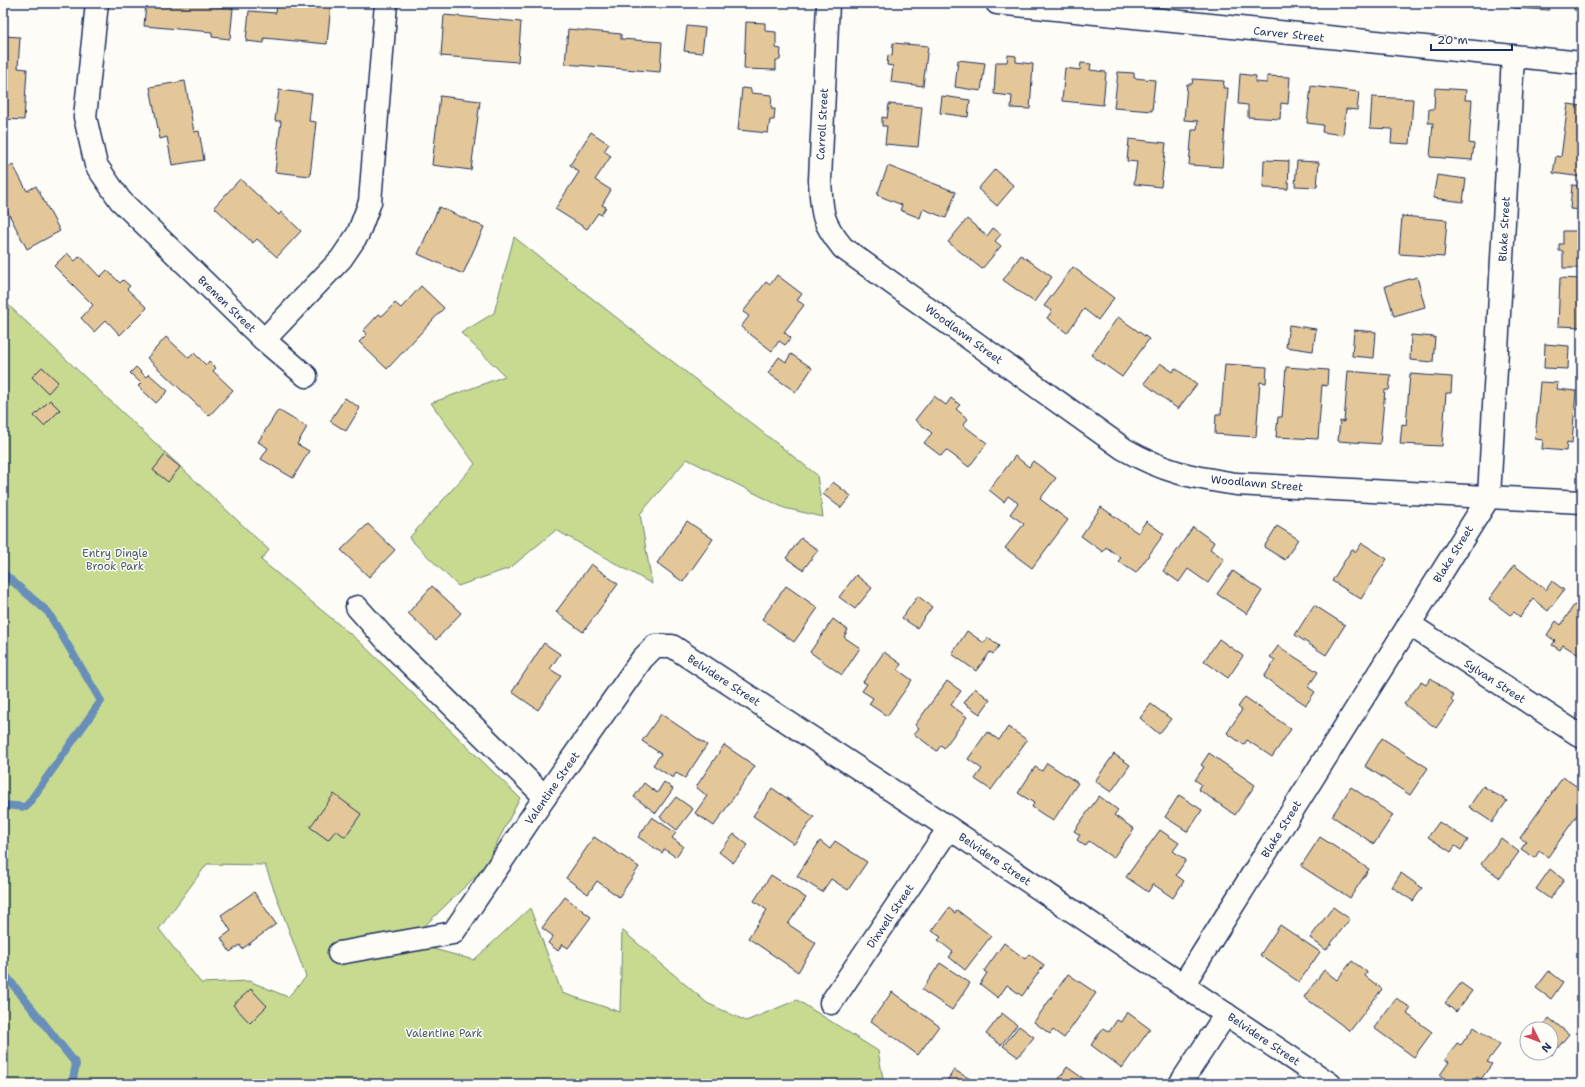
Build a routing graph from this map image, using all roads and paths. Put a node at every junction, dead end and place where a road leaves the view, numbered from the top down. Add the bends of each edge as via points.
1 (97, 3) edge
2 (386, 3) edge
3 (828, 3) edge
4 (996, 3) edge
5 (1513, 57) junction
6 (1582, 63) edge
7 (838, 241) joint
8 (264, 340) junction
9 (306, 376) dead end
10 (1490, 497) junction
11 (1582, 502) edge
12 (357, 606) dead end
13 (1409, 624) junction
14 (655, 646) joint
15 (1582, 737) edge
16 (545, 797) junction
17 (949, 828) junction
18 (339, 953) dead end
19 (1183, 985) junction
20 (831, 1003) dead end
21 (1226, 1014) junction
22 (1180, 1084) edge
23 (1330, 1084) edge

1 - 8 street, Bremen Street via 86,117 96,165 120,200
2 - 8 street, Bremen Street via 370,202 358,234 341,259
3 - 7 street, Carroll Street via 820,180 825,223
4 - 5 street, Carver Street
5 - 6 street, Carver Street
5 - 10 street, Blake Street
7 - 10 street, Woodlawn Street via 843,248 1094,427 1124,448 1157,466 1187,476 1236,484
8 - 9 street
10 - 11 street, Woodlawn Street
10 - 13 street, Blake Street
12 - 16 street via 388,642
13 - 15 street, Sylvan Street
13 - 19 street, Blake Street
14 - 16 street, Valentine Street via 642,659
14 - 17 street, Belvidere Street via 672,646
16 - 18 street, Valentine Street via 453,933
17 - 19 street, Belvidere Street
17 - 20 street, Dixwell Street
19 - 21 street, Belvidere Street
21 - 22 street
21 - 23 street, Belvidere Street

